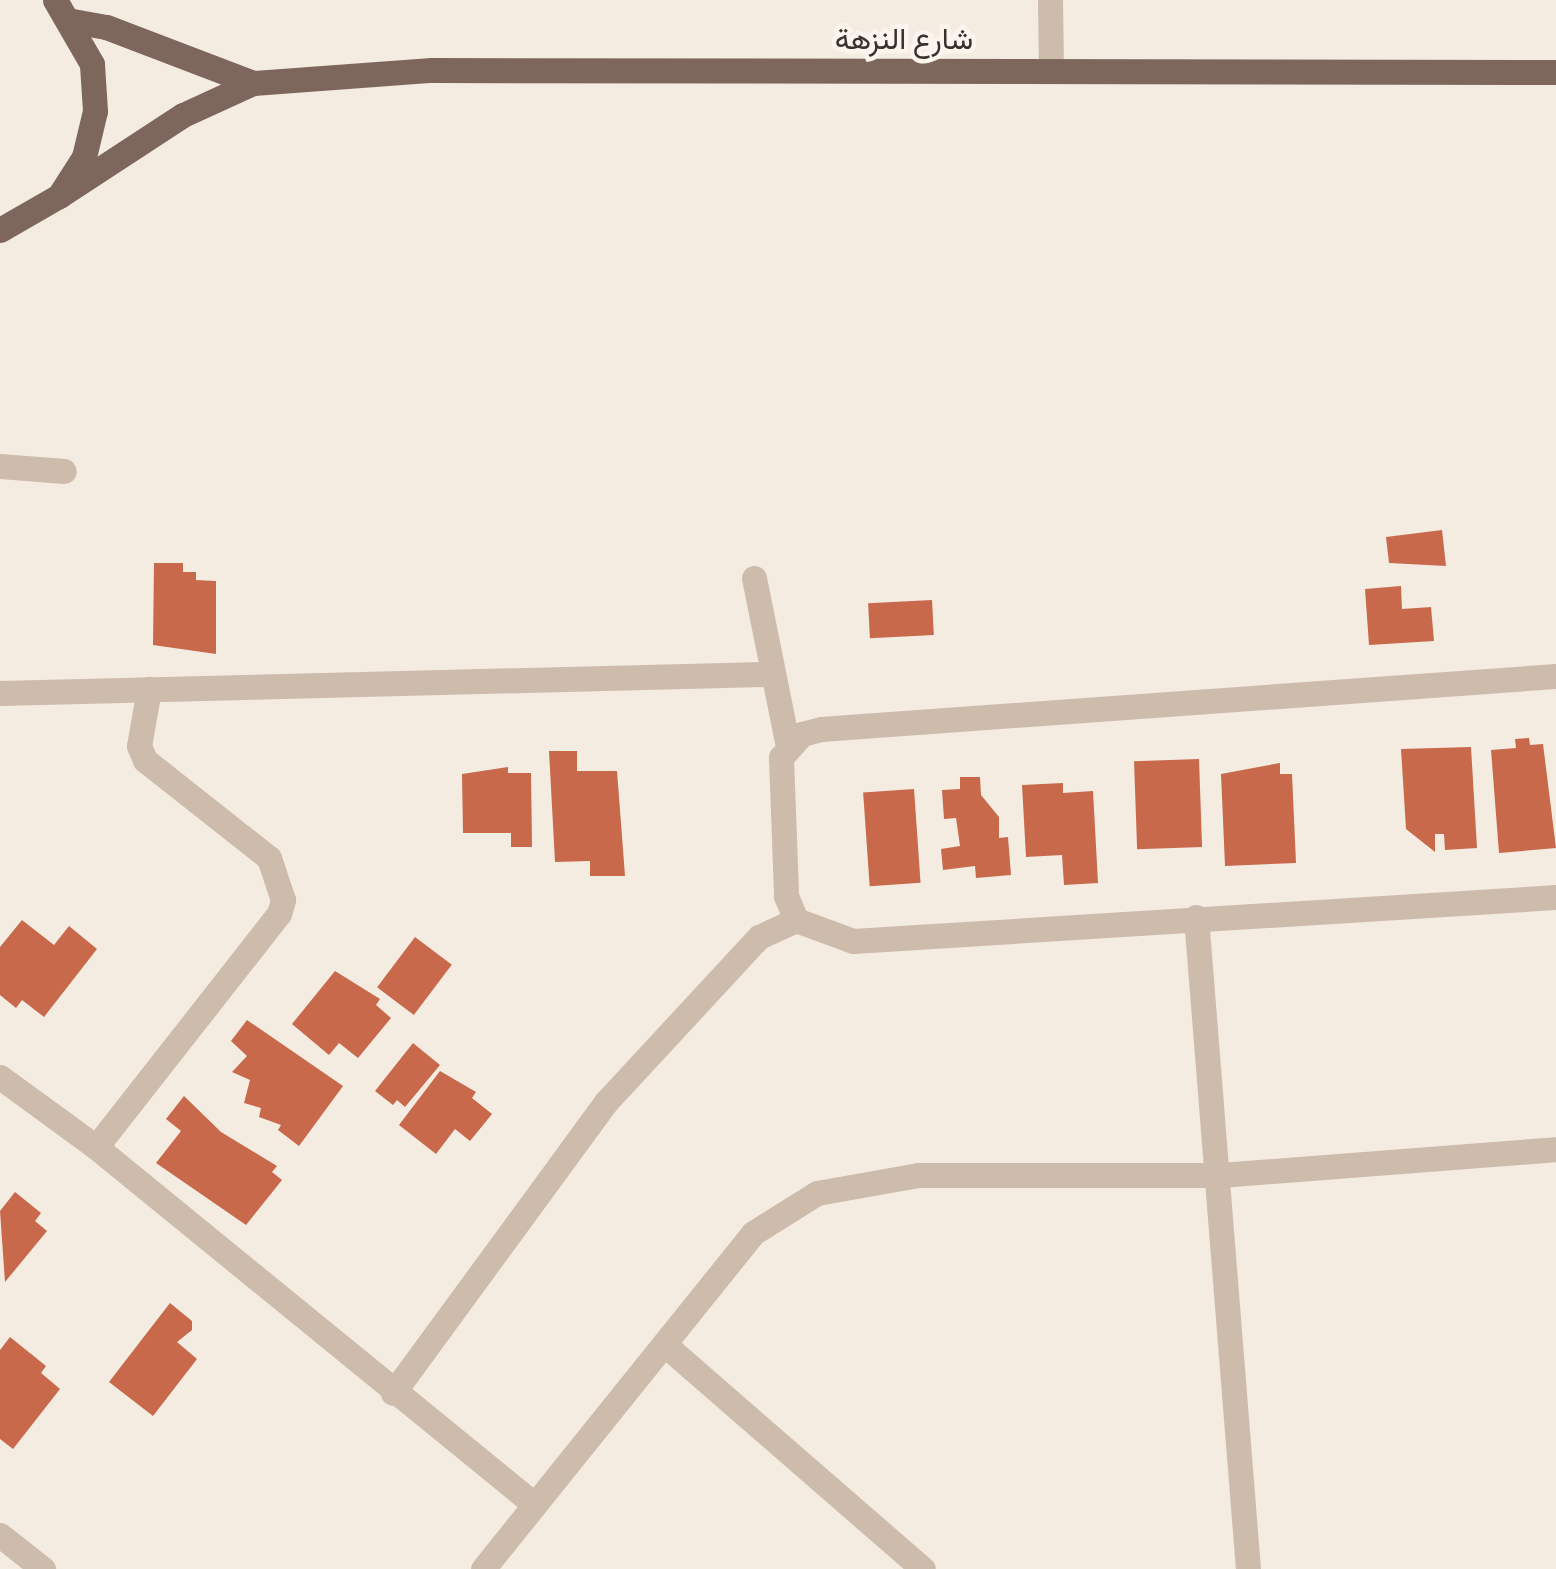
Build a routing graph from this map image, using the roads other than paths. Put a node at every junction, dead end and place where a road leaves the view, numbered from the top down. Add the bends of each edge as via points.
1 (55, 0) edge
2 (1050, 0) edge
3 (73, 21) junction
4 (1050, 68) junction
5 (1556, 72) edge
6 (253, 83) junction
7 (59, 196) junction
8 (5, 228) edge
9 (0, 251) edge
10 (0, 466) edge
11 (64, 471) dead end
12 (754, 578) dead end
13 (769, 674) junction
14 (1556, 676) edge
15 (149, 689) junction
16 (0, 693) edge
17 (788, 746) junction
18 (1556, 898) edge
19 (1196, 918) junction
20 (796, 920) junction
21 (0, 1078) edge
22 (96, 1146) junction
23 (1556, 1149) edge
24 (1220, 1175) junction
25 (664, 1344) junction
26 (393, 1394) junction
27 (535, 1505) junction
28 (0, 1535) edge
29 (44, 1569) edge
30 (483, 1569) edge
31 (923, 1569) edge
32 (1248, 1569) edge

1 - 3 main road
2 - 4 street
3 - 6 main road, شارع النزهة via 106,27
3 - 7 main road via 92,64 96,112 84,157
4 - 5 main road, شارع النزهة
4 - 6 main road, شارع النزهة via 432,70
6 - 7 main road, شارع النزهة via 183,115
7 - 8 main road, شارع النزهة
8 - 9 street
10 - 11 street
12 - 13 street
13 - 15 street
13 - 17 street
14 - 17 street via 821,728
15 - 16 street
15 - 22 street via 139,746 145,760 269,858 282,900 278,914
17 - 20 street via 781,758 784,875
18 - 19 street
19 - 20 street via 853,941
19 - 24 street
20 - 26 street via 759,936 606,1102
21 - 22 street
22 - 26 street
23 - 24 street
24 - 25 street via 918,1176 817,1194 753,1233
24 - 32 street
25 - 27 street
25 - 31 street
26 - 27 street
27 - 30 street
28 - 29 street

